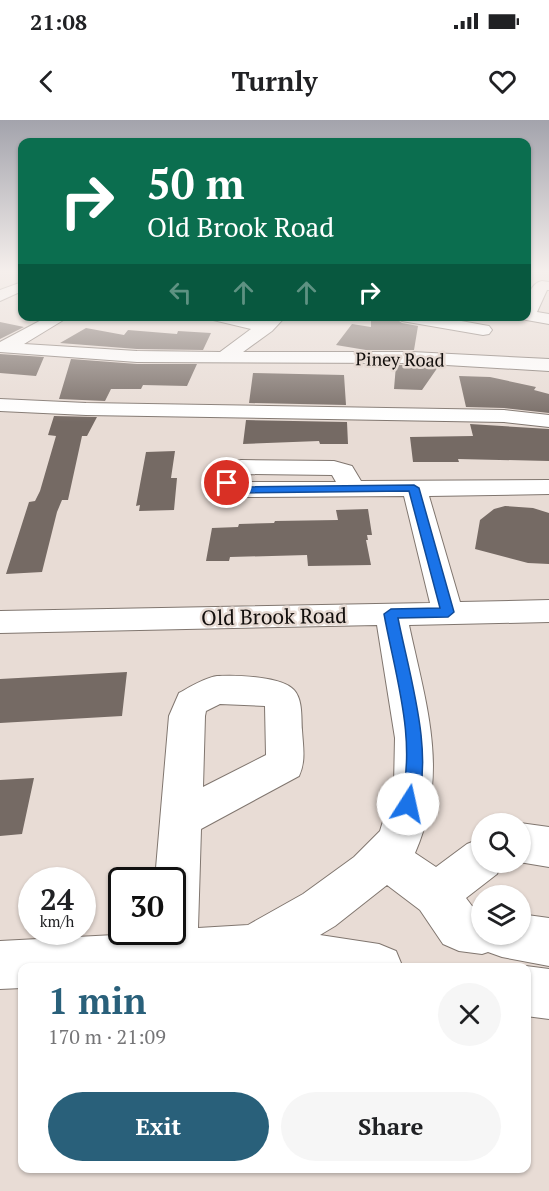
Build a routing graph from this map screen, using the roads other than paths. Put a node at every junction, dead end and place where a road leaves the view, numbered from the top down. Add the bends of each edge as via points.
1 (50, 322) edge
2 (272, 322) edge
3 (487, 323) edge
4 (2, 347) edge
5 (225, 357) junction
6 (466, 359) junction
7 (549, 365) edge
8 (0, 405) edge
9 (549, 421) edge
10 (549, 487) edge
11 (414, 488) junction
12 (352, 489) dead end
13 (549, 611) edge
14 (448, 612) junction
15 (391, 614) junction
16 (0, 622) edge
17 (181, 819) dead end
18 (531, 845) edge
19 (549, 847) edge
20 (385, 856) junction
21 (471, 867) edge
22 (436, 894) junction
23 (471, 929) edge
24 (531, 939) edge
25 (549, 942) edge
26 (253, 948) junction
27 (173, 953) junction
28 (29, 963) edge
29 (348, 963) edge
30 (18, 964) edge
31 (0, 965) edge
32 (531, 992) edge
33 (549, 994) edge

1 - 4 street
2 - 5 street
3 - 6 street
4 - 5 street, Piney Road via 95,355
5 - 6 street, Piney Road
6 - 7 street, Piney Road
8 - 9 street via 504,416
10 - 11 street
11 - 12 street
11 - 14 street
13 - 14 street, Old Brook Road
14 - 15 street, Old Brook Road
15 - 16 street, Old Brook Road
15 - 20 street via 414,738 414,785 398,843
17 - 27 street
18 - 19 street
20 - 22 street
20 - 26 street via 319,910
21 - 22 street
22 - 23 street via 459,927
24 - 25 street
26 - 27 street
26 - 29 street
27 - 28 street
30 - 31 street
32 - 33 street

